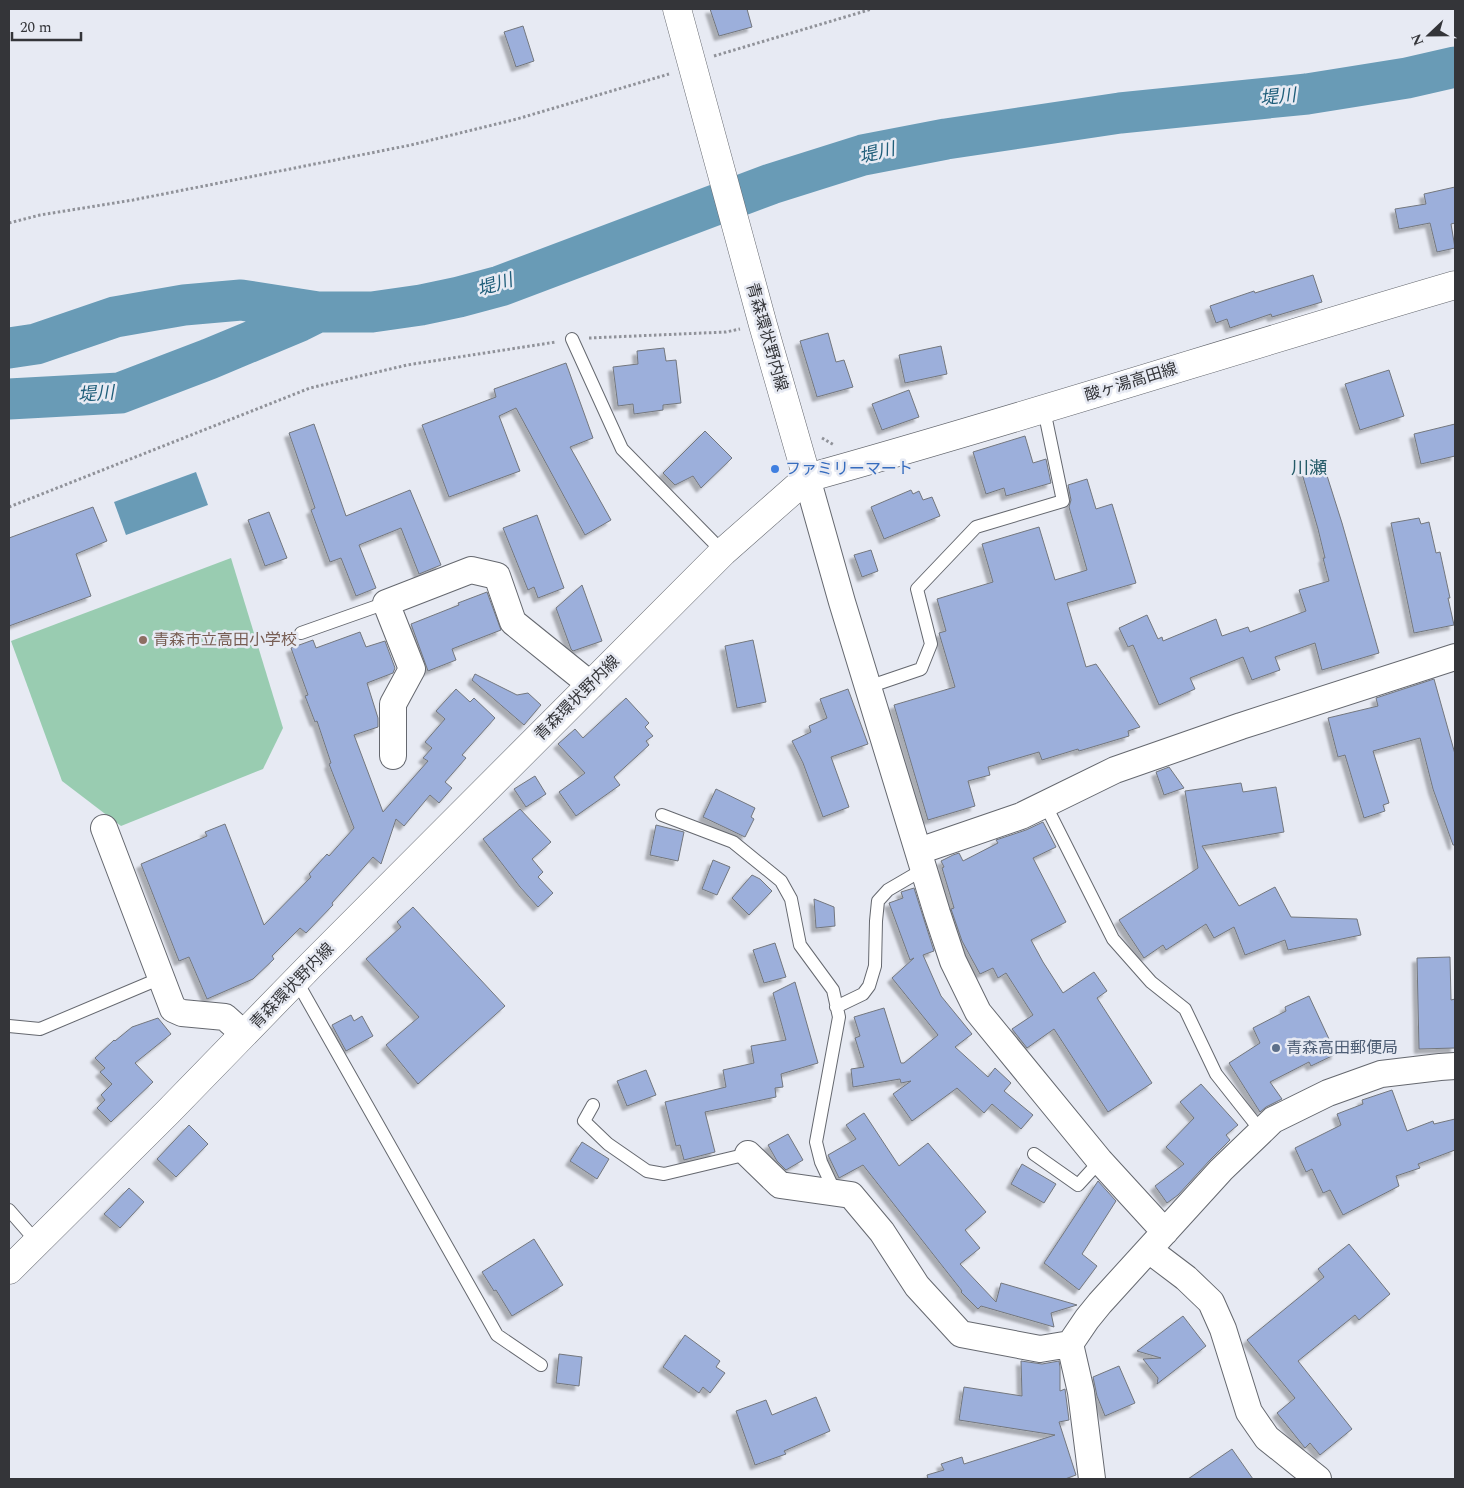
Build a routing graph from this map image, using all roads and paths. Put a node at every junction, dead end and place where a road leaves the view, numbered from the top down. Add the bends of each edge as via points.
1 (677, 9) edge
2 (872, 9) edge
3 (695, 78) junction
4 (9, 223) edge
5 (1455, 285) edge
6 (763, 325) junction
7 (572, 339) junction
8 (1044, 410) junction
9 (807, 478) junction
10 (9, 508) edge
11 (723, 552) junction
12 (386, 603) junction
13 (302, 633) dead end
14 (1454, 662) edge
15 (591, 685) junction
16 (868, 687) junction
17 (393, 756) dead end
18 (1045, 804) junction
19 (662, 815) dead end
20 (104, 828) dead end
21 (921, 860) junction
22 (161, 978) junction
23 (296, 980) junction
24 (836, 1007) junction
25 (9, 1026) edge
26 (244, 1034) junction
27 (1455, 1066) edge
28 (593, 1106) dead end
29 (1262, 1131) junction
30 (748, 1154) joint
31 (1034, 1154) dead end
32 (1100, 1161) junction
33 (835, 1192) junction
34 (9, 1210) edge
35 (1157, 1241) junction
36 (37, 1242) junction
37 (9, 1270) edge
38 (1070, 1344) junction
39 (541, 1366) dead end
40 (1092, 1479) edge
41 (1318, 1479) edge

1 - 3 main road, 青森環状野内線
2 - 3 path via 716,55
3 - 4 path via 411,145
3 - 6 main road, 青森環状野内線
5 - 8 main road, 酸ヶ湯高田線
6 - 7 path via 726,332
6 - 9 main road, 青森環状野内線
7 - 10 path via 407,365 310,388
7 - 11 lane via 622,449
8 - 9 main road, 酸ヶ湯高田線
8 - 16 lane via 1063,501 976,527 917,589 931,644 921,669
9 - 11 main road, 青森環状野内線
9 - 16 street
11 - 15 main road, 青森環状野内線
12 - 13 lane
12 - 15 street via 471,570 497,576 513,622
12 - 17 street via 412,669 393,704
14 - 18 street via 1241,726 1115,770
15 - 23 main road, 青森環状野内線
16 - 21 street
18 - 21 street
18 - 29 lane via 1113,939 1151,982 1185,1009 1216,1074
19 - 24 lane via 733,842 781,881 791,899 800,945 833,990
20 - 22 street
21 - 24 lane via 878,902 874,966 869,986 863,994
21 - 32 street via 953,961 978,1012
22 - 25 lane via 40,1029
22 - 26 street via 173,1009 182,1013 226,1017
23 - 26 main road, 青森環状野内線
23 - 39 lane via 497,1335
24 - 33 lane via 839,1017 816,1142
26 - 36 main road, 青森環状野内線
27 - 29 street via 1381,1074 1328,1093 1273,1120
28 - 30 lane via 584,1121 608,1144 647,1171 664,1174
29 - 35 street
30 - 33 street via 780,1186
31 - 32 lane via 1078,1185
32 - 35 street
33 - 38 street via 851,1195 882,1232 917,1286 961,1334 1040,1349
34 - 36 lane
35 - 38 street via 1087,1319
35 - 41 street via 1186,1278 1211,1302 1223,1329 1249,1412 1267,1438
36 - 37 main road, 青森環状野内線
38 - 40 street via 1081,1392

